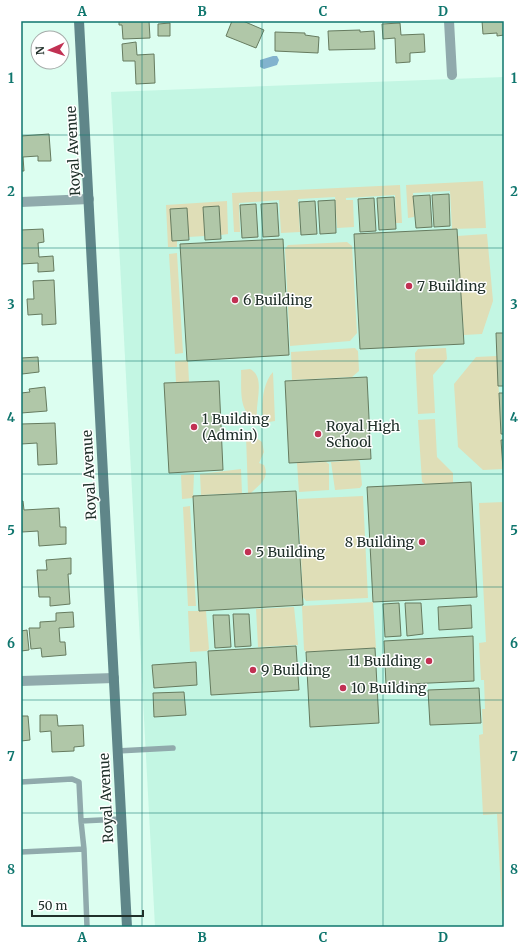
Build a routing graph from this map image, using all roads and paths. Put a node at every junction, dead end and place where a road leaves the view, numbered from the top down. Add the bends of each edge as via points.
1 (79, 21) edge
2 (449, 21) edge
3 (452, 75) dead end
4 (89, 199) junction
5 (21, 202) edge
6 (114, 678) junction
7 (21, 681) edge
8 (173, 748) dead end
9 (117, 751) junction
10 (21, 782) edge
11 (121, 819) junction
12 (82, 821) junction
13 (84, 849) junction
14 (21, 852) edge
15 (87, 927) edge
16 (126, 927) edge

1 - 4 main road, Royal Avenue
2 - 3 street
4 - 5 street
4 - 6 main road, Royal Avenue
6 - 7 street
6 - 9 main road, Royal Avenue
8 - 9 lane
9 - 11 main road, Royal Avenue
10 - 12 lane via 72,779 79,782
11 - 12 lane
11 - 16 main road, Royal Avenue
12 - 13 lane
13 - 14 lane
13 - 15 lane

